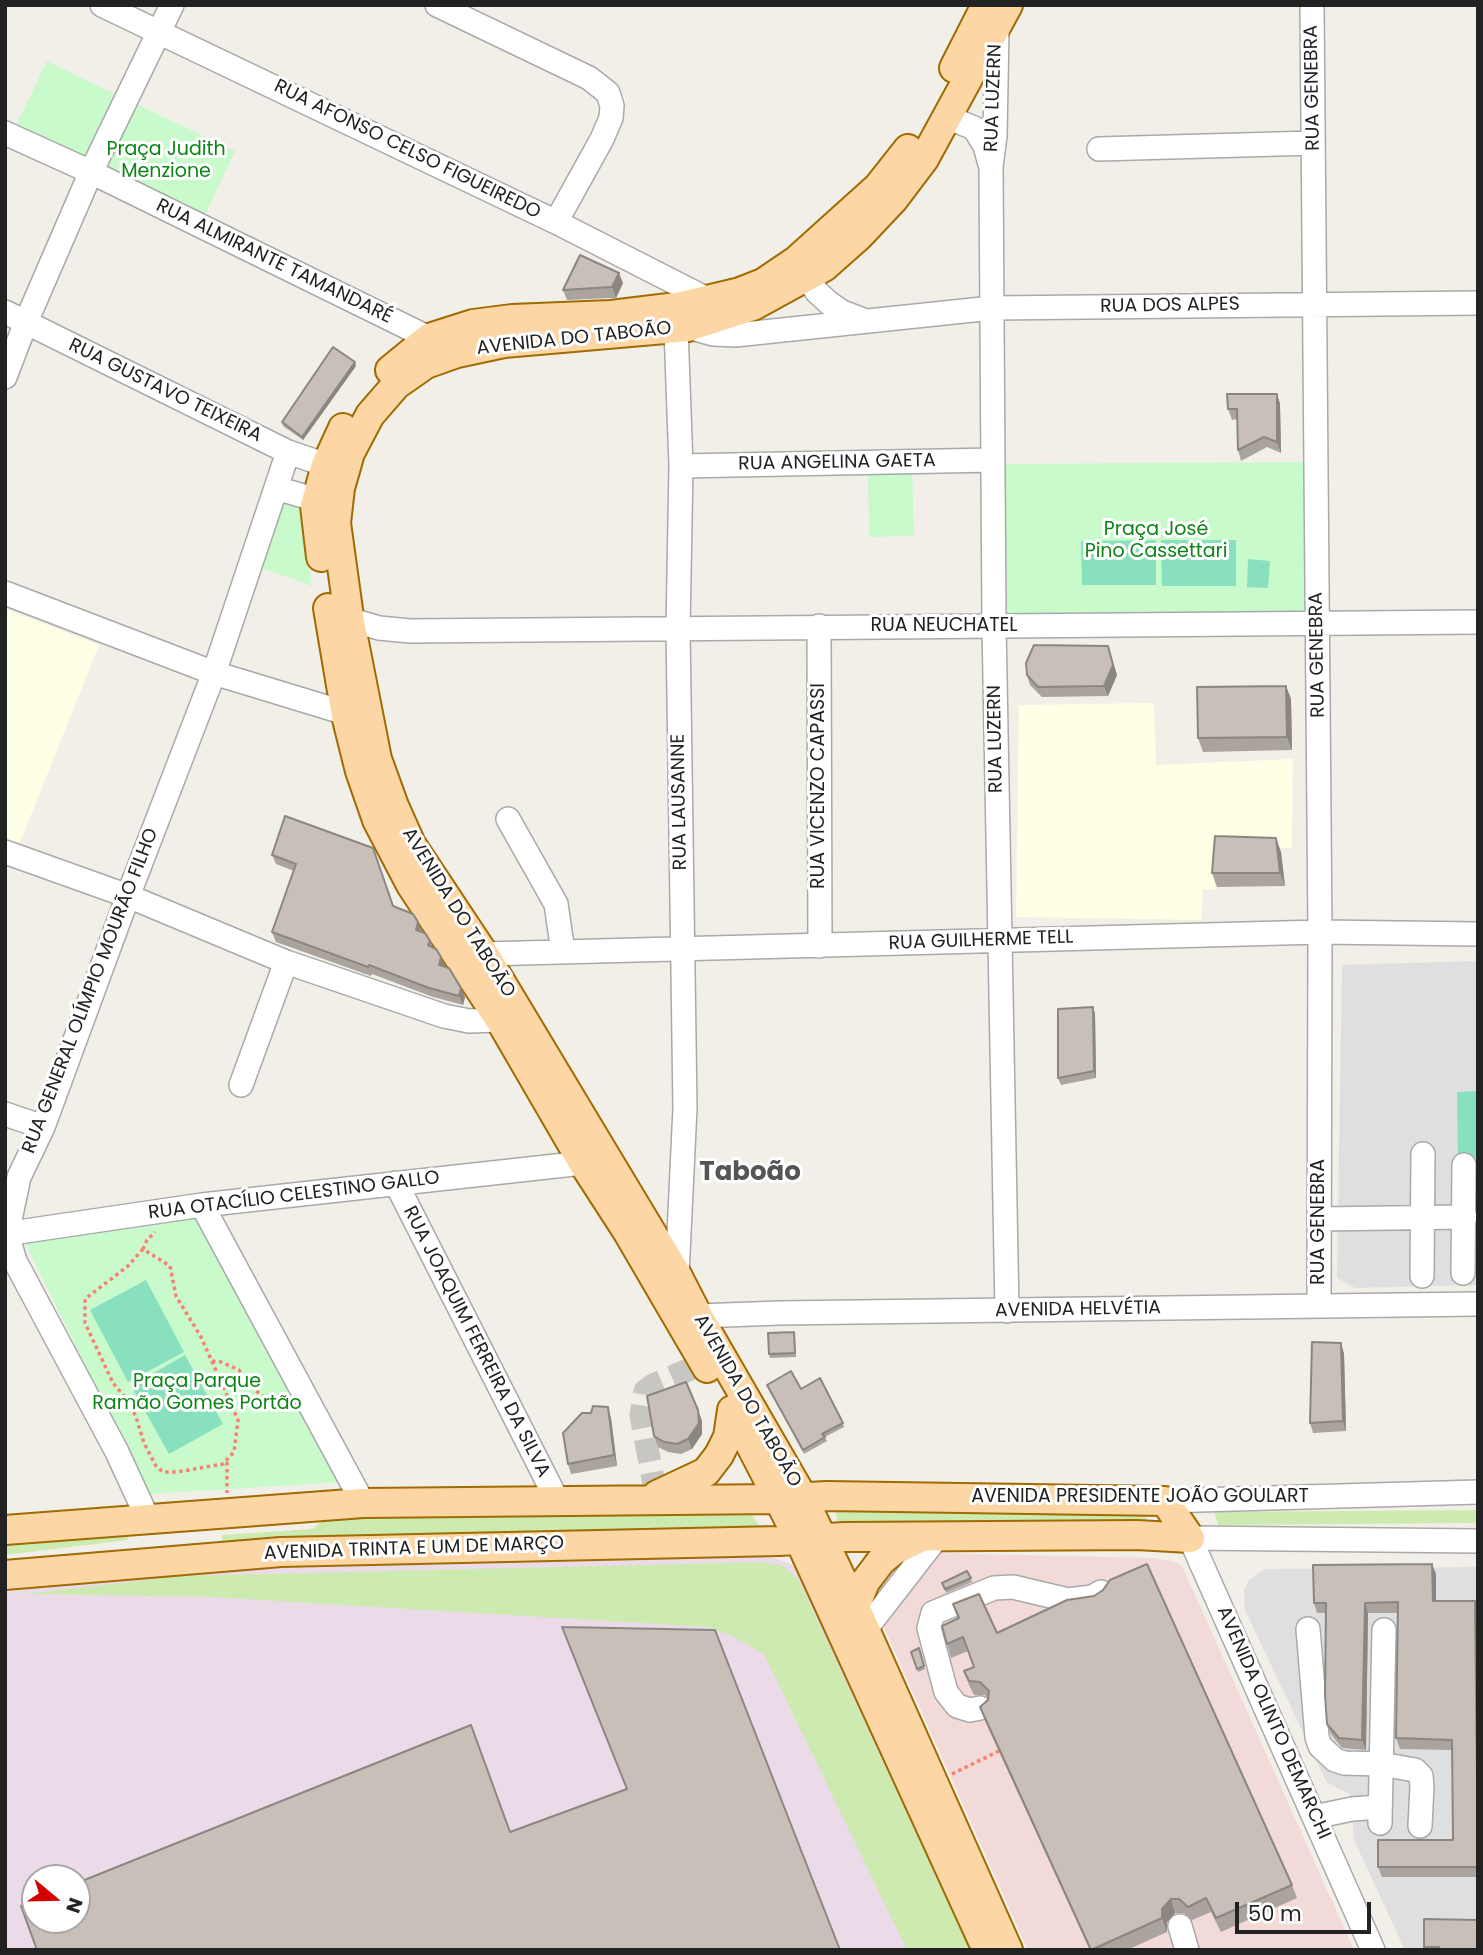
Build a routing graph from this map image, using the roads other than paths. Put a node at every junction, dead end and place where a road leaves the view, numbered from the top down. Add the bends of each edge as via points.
1 (102, 5) edge
2 (172, 5) edge
3 (437, 5) edge
4 (1312, 5) edge
5 (997, 13) edge
6 (159, 32) junction
7 (947, 117) junction
8 (5, 133) edge
9 (1313, 143) junction
10 (1099, 149) dead end
11 (991, 167) junction
12 (91, 172) junction
13 (555, 222) junction
14 (807, 276) junction
15 (709, 300) junction
16 (1478, 303) edge
17 (1315, 304) junction
18 (992, 308) junction
19 (5, 312) edge
20 (863, 320) junction
21 (26, 322) junction
22 (682, 328) junction
23 (429, 338) junction
24 (5, 377) edge
25 (288, 452) junction
26 (993, 460) junction
27 (326, 465) junction
28 (681, 466) junction
29 (276, 488) junction
30 (317, 500) junction
31 (5, 593) edge
32 (349, 617) junction
33 (1478, 622) edge
34 (1318, 623) junction
35 (994, 625) junction
36 (819, 626) junction
37 (678, 629) junction
38 (410, 631) junction
39 (356, 655) junction
40 (214, 673) junction
41 (357, 718) junction
42 (508, 820) dead end
43 (5, 852) edge
44 (128, 896) junction
45 (1320, 932) junction
46 (1478, 934) edge
47 (1001, 941) junction
48 (820, 946) junction
49 (681, 949) junction
50 (563, 952) junction
51 (484, 954) junction
52 (286, 962) junction
53 (500, 1020) junction
54 (241, 1085) dead end
55 (5, 1114) edge
56 (43, 1127) junction
57 (1423, 1154) dead end
58 (583, 1164) junction
59 (1464, 1165) dead end
60 (396, 1183) junction
61 (202, 1205) junction
62 (1465, 1217) junction
63 (1424, 1218) junction
64 (1319, 1219) junction
65 (6, 1234) edge
66 (1463, 1273) dead end
67 (677, 1275) junction
68 (1422, 1276) dead end
69 (1478, 1304) edge
70 (1319, 1305) junction
71 (1007, 1311) junction
72 (689, 1320) junction
73 (732, 1410) junction
74 (1478, 1492) edge
75 (790, 1498) junction
76 (643, 1499) junction
77 (557, 1500) junction
78 (1165, 1501) junction
79 (363, 1503) junction
80 (327, 1505) junction
81 (147, 1517) junction
82 (5, 1530) edge
83 (932, 1536) junction
84 (1190, 1538) junction
85 (811, 1539) junction
86 (1478, 1541) edge
87 (219, 1557) junction
88 (18, 1574) edge
89 (1101, 1592) edge
90 (860, 1619) junction
91 (1308, 1629) dead end
92 (1384, 1630) dead end
93 (980, 1708) edge
94 (1381, 1764) junction
95 (1314, 1816) junction
96 (1420, 1826) dead end
97 (1180, 1926) dead end
98 (987, 1950) edge
99 (1008, 1950) edge
100 (1187, 1950) edge
101 (1373, 1950) edge

1 - 6 street, RUA AFONSO CELSO FIGUEIREDO
2 - 6 street
3 - 13 street via 589,78 607,93 611,118
4 - 9 street, RUA GENEBRA
5 - 7 main road, AVENIDA DO TABOÃO
5 - 11 street, RUA LUZERN
5 - 15 main road, AVENIDA DO TABOÃO via 924,127 878,187 786,268 763,282
6 - 12 street
6 - 13 street, RUA AFONSO CELSO FIGUEIREDO
7 - 11 street, RUA LUZERN via 974,128
7 - 14 main road, AVENIDA DO TABOÃO via 924,159 893,200 824,267
8 - 12 street, RUA ALMIRANTE TAMANDARÉ
9 - 10 street
9 - 17 street, RUA GENEBRA
11 - 18 street, RUA LUZERN
12 - 21 street
12 - 23 street, RUA ALMIRANTE TAMANDARÉ
13 - 15 street, RUA AFONSO CELSO FIGUEIREDO
14 - 20 street via 829,303
14 - 22 main road, AVENIDA DO TABOÃO via 753,306
15 - 23 main road, AVENIDA DO TABOÃO via 611,315 473,324
16 - 17 street, RUA DOS ALPES
17 - 18 street, RUA DOS ALPES
17 - 34 street, RUA GENEBRA
18 - 20 street, RUA DOS ALPES
18 - 26 street, RUA LUZERN
19 - 21 street, RUA GUSTAVO TEIXEIRA
20 - 22 street, RUA DOS ALPES via 734,335
21 - 24 street
21 - 25 street, RUA GUSTAVO TEIXEIRA
22 - 28 street, RUA LAUSANNE
22 - 32 main road, AVENIDA DO TABOÃO via 504,343 426,364 396,385 370,415 350,453 340,488 336,523
23 - 27 main road, AVENIDA DO TABOÃO via 368,391 345,423
25 - 27 street, RUA GUSTAVO TEIXEIRA
25 - 29 street, RUA GENERAL OLÍMPIO MOURÃO FILHO
26 - 28 street, RUA ANGELINA GAETA
26 - 35 street, RUA LUZERN
27 - 30 main road, AVENIDA DO TABOÃO
28 - 37 street, RUA LAUSANNE
29 - 30 street
29 - 40 street, RUA GENERAL OLÍMPIO MOURÃO FILHO
30 - 41 main road, AVENIDA DO TABOÃO via 321,565
31 - 40 street
32 - 38 street, RUA NEUCHATEL via 379,628
32 - 39 main road, AVENIDA DO TABOÃO
33 - 34 street, RUA NEUCHATEL
34 - 35 street, RUA NEUCHATEL
34 - 45 street, RUA GENEBRA
35 - 36 street, RUA NEUCHATEL
35 - 47 street, RUA LUZERN
36 - 37 street, RUA NEUCHATEL
36 - 48 street, RUA VICENZO CAPASSI
37 - 38 street, RUA NEUCHATEL
37 - 49 street, RUA LAUSANNE
38 - 39 street, RUA NEUCHATEL via 382,639
39 - 41 main road, AVENIDA DO TABOÃO
40 - 41 street
40 - 44 street, RUA GENERAL OLÍMPIO MOURÃO FILHO
41 - 51 main road, AVENIDA DO TABOÃO via 411,844
41 - 53 main road, AVENIDA DO TABOÃO via 359,771 377,820 411,885
42 - 50 street via 556,904
43 - 44 street
44 - 52 street
44 - 56 street, RUA GENERAL OLÍMPIO MOURÃO FILHO
45 - 46 street, RUA GUILHERME TELL
45 - 47 street, RUA GUILHERME TELL
45 - 64 street, RUA GENEBRA
47 - 48 street, RUA GUILHERME TELL
47 - 71 street, RUA LUZERN
48 - 49 street, RUA GUILHERME TELL
49 - 50 street, RUA GUILHERME TELL
49 - 67 street, RUA LAUSANNE via 685,1140
50 - 51 street, RUA GUILHERME TELL
51 - 67 main road, AVENIDA DO TABOÃO
52 - 53 street via 444,1016
52 - 54 street
53 - 58 main road, AVENIDA DO TABOÃO
55 - 56 street
56 - 65 street, RUA GENERAL OLÍMPIO MOURÃO FILHO via 19,1177
57 - 63 street
58 - 60 street, RUA OTACÍLIO CELESTINO GALLO
58 - 72 main road, AVENIDA DO TABOÃO
59 - 62 street
60 - 61 street, RUA OTACÍLIO CELESTINO GALLO
60 - 77 street, RUA JOAQUIM FERREIRA DA SILVA
61 - 65 street, RUA OTACÍLIO CELESTINO GALLO
61 - 79 street
62 - 63 street
62 - 66 street
63 - 64 street
63 - 68 street
64 - 70 street, RUA GENEBRA
65 - 81 street via 15,1261
67 - 72 main road, AVENIDA DO TABOÃO
69 - 70 street, AVENIDA HELVÉTIA
70 - 71 street, AVENIDA HELVÉTIA
71 - 72 street, AVENIDA HELVÉTIA via 779,1313
72 - 73 main road, AVENIDA DO TABOÃO
72 - 75 main road, AVENIDA DO TABOÃO
73 - 75 main road, AVENIDA DO TABOÃO
73 - 76 main road via 728,1437 706,1472
74 - 78 street, AVENIDA PRESIDENTE JOÃO GOULART
75 - 76 main road
75 - 78 main road, AVENIDA PRESIDENTE JOÃO GOULART
75 - 85 main road, AVENIDA DO TABOÃO
76 - 77 main road
77 - 79 main road
78 - 84 main road, AVENIDA OLINTO DEMARCHI
79 - 80 main road
80 - 81 main road
80 - 87 main road via 293,1516 224,1526 216,1537
81 - 82 main road
81 - 88 main road via 145,1538 133,1549 61,1560
83 - 84 main road, AVENIDA PRESIDENTE JOÃO GOULART
83 - 85 main road, AVENIDA PRESIDENTE JOÃO GOULART
83 - 90 main road via 904,1545 881,1561 865,1582
84 - 86 street, AVENIDA PRESIDENTE JOÃO GOULART
84 - 95 street, AVENIDA OLINTO DEMARCHI
85 - 87 main road, AVENIDA TRINTA E UM DE MARÇO
85 - 90 main road, AVENIDA DO TABOÃO
85 - 98 main road, AVENIDA DO TABOÃO
87 - 88 main road, AVENIDA TRINTA E UM DE MARÇO
89 - 93 street via 1068,1600 1013,1587 994,1588 933,1613 929,1628 946,1692 957,1706
90 - 99 main road, AVENIDA DO TABOÃO
91 - 94 street via 1320,1746 1335,1760
92 - 94 street
94 - 95 street via 1380,1815 1352,1809
94 - 96 street via 1409,1767 1421,1776
95 - 101 street, AVENIDA OLINTO DEMARCHI
97 - 100 street

